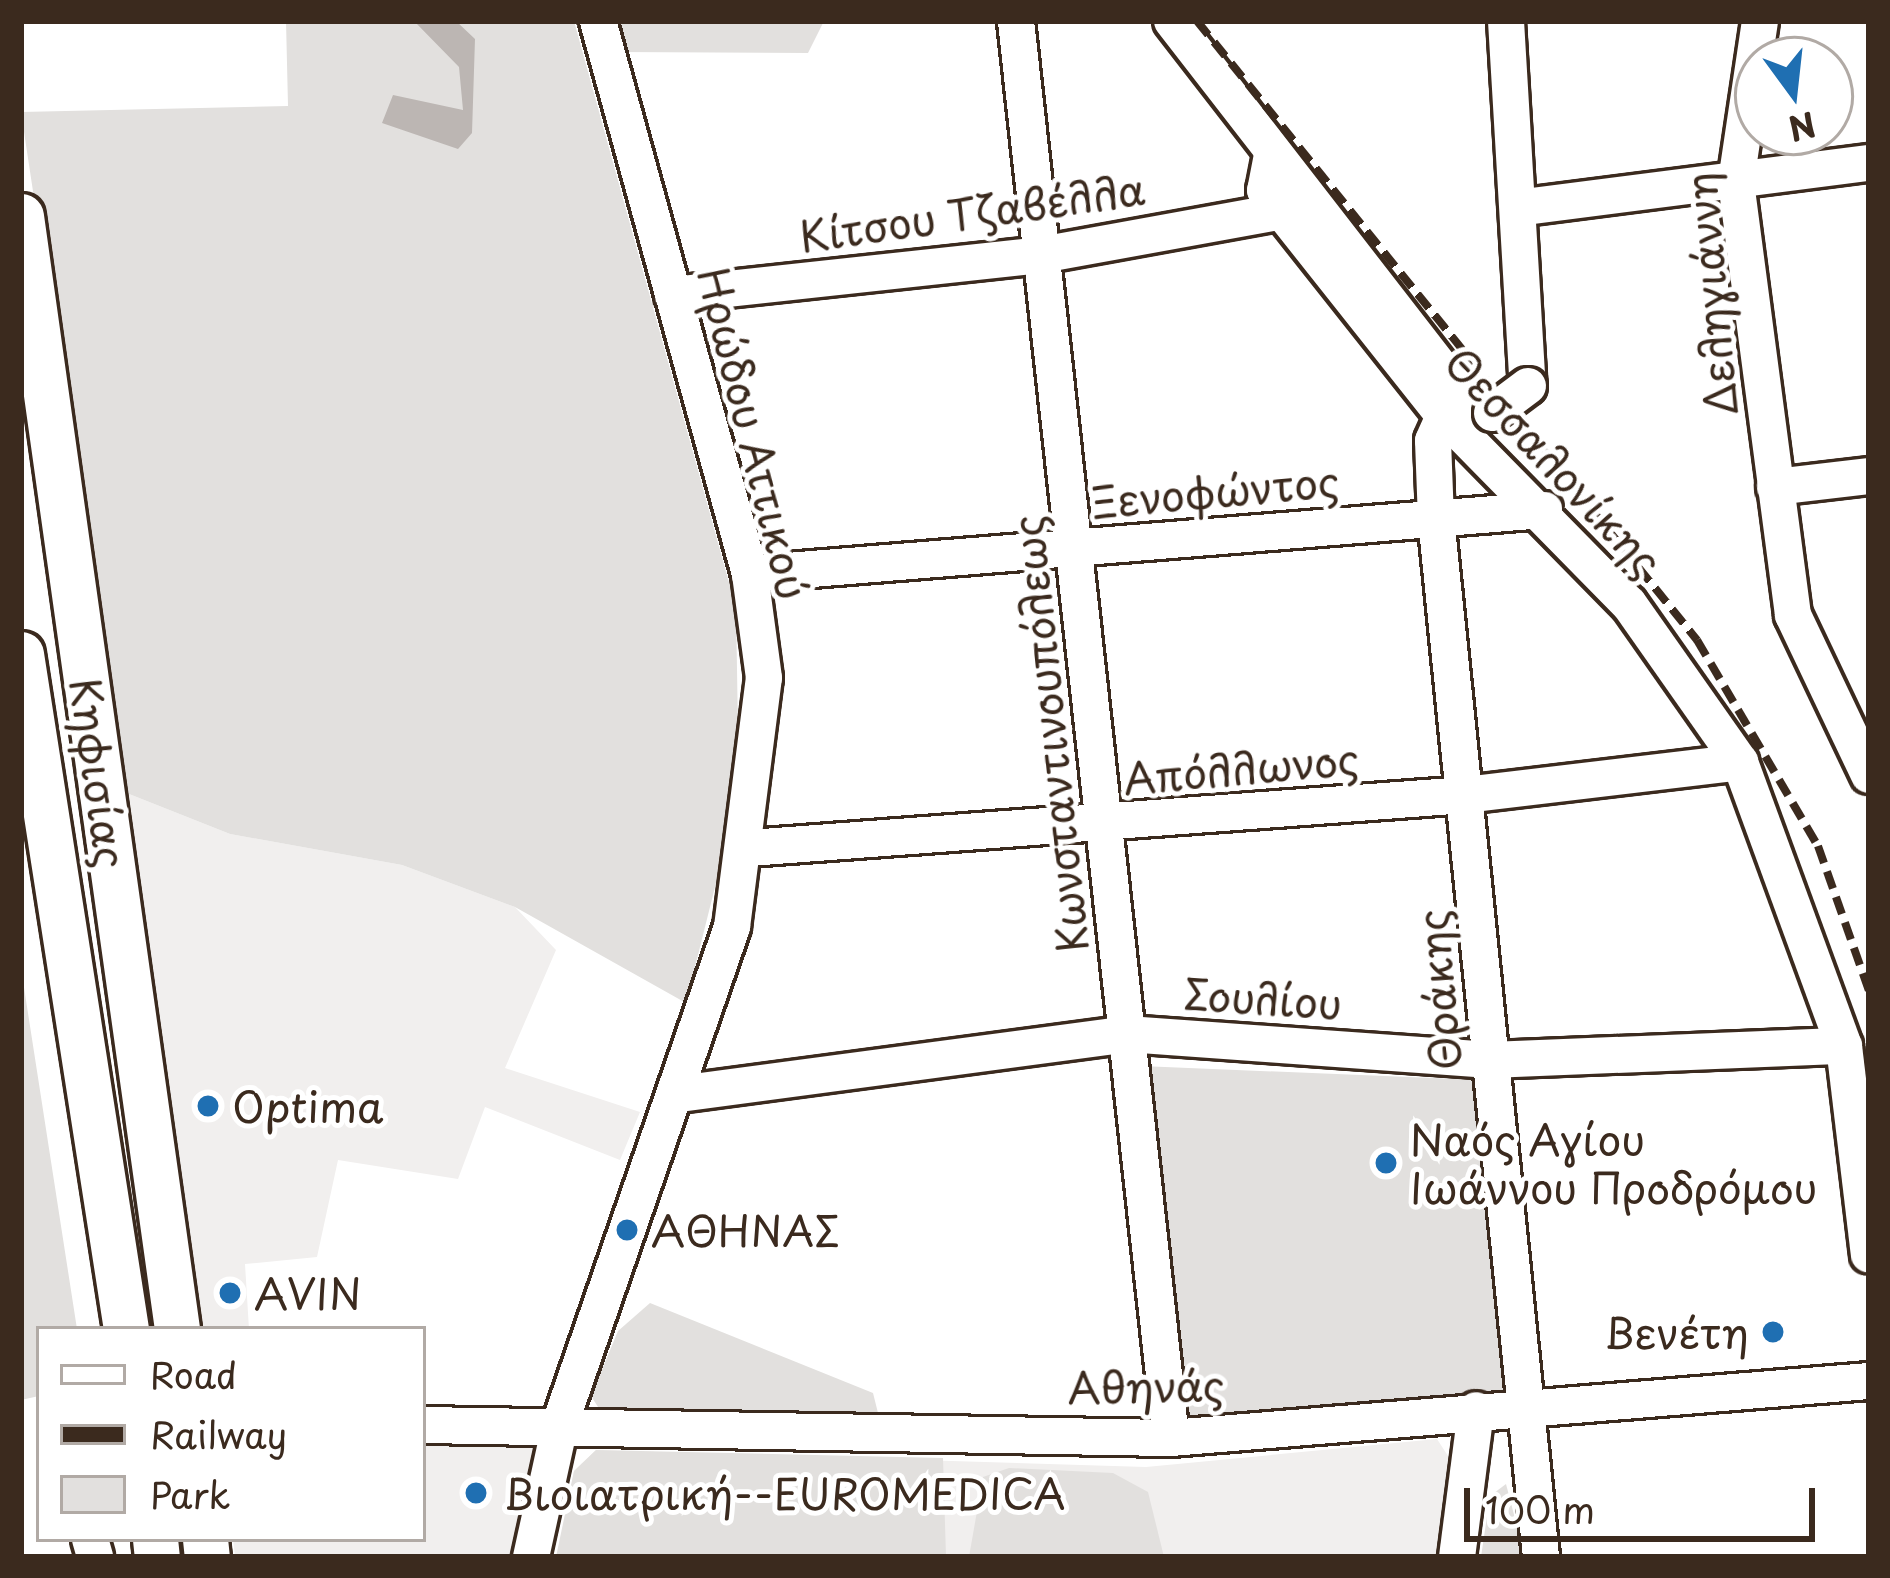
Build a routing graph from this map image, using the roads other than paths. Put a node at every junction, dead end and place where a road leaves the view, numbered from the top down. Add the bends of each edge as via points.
1 (598, 21) edge
2 (1016, 21) edge
3 (1172, 21) edge
4 (1506, 21) edge
5 (1760, 21) edge
6 (1272, 155) junction
7 (1869, 164) edge
8 (1736, 182) junction
9 (1524, 207) junction
10 (1282, 211) junction
11 (21, 216) edge
12 (1041, 255) junction
13 (673, 295) junction
14 (1444, 416) junction
15 (1869, 476) edge
16 (1775, 488) junction
17 (1544, 510) junction
18 (1436, 518) junction
19 (1074, 548) junction
20 (750, 574) junction
21 (21, 654) edge
22 (1740, 762) junction
23 (1869, 772) edge
24 (1465, 796) junction
25 (1104, 824) junction
26 (749, 848) junction
27 (1127, 1034) junction
28 (1844, 1046) junction
29 (1490, 1060) junction
30 (679, 1094) junction
31 (1869, 1255) edge
32 (126, 1326) edge
33 (177, 1326) edge
34 (1869, 1381) edge
35 (1524, 1405) junction
36 (1476, 1410) junction
37 (561, 1420) junction
38 (426, 1425) edge
39 (1171, 1438) junction
40 (531, 1557) edge
41 (1457, 1557) edge
42 (1541, 1557) edge

1 - 13 street, Ηρώδου Αττικού
2 - 12 street, Κωνσταντινουπόλεως
3 - 6 street
4 - 9 street
5 - 8 street, Δεληγιάννη
6 - 9 street, bridge via 1472,408 1492,413 1528,386
6 - 10 street, Θεσσαλονίκης via 1265,190
7 - 8 street
8 - 9 street
8 - 16 street, Δεληγιάννη
10 - 12 street, Κίτσου Τζαβέλλα
10 - 14 street, Θεσσαλονίκης
11 - 33 main road, Κηφισίας
12 - 13 street, Κίτσου Τζαβέλλα
12 - 19 street, Κωνσταντινουπόλεως
13 - 20 street, Ηρώδου Αττικού
14 - 17 street, Θεσσαλονίκης
14 - 18 street, Θράκης via 1433,441
15 - 16 street
16 - 23 street, Δεληγιάννη via 1793,615
17 - 18 street, Ξενοφώντος
17 - 22 street, Θεσσαλονίκης via 1629,604
18 - 19 street, Ξενοφώντος
18 - 24 street, Θράκης
19 - 20 street, Ξενοφώντος
19 - 25 street, Κωνσταντινουπόλεως
20 - 26 street, Ηρώδου Αττικού via 764,678
21 - 32 main road, Κηφισίας
22 - 24 street, Απόλλωνος
22 - 28 street, Θεσσαλονίκης
24 - 25 street, Απόλλωνος
24 - 29 street, Θράκης
25 - 26 street, Απόλλωνος
25 - 27 street, Κωνσταντινουπόλεως
26 - 30 street, Ηρώδου Αττικού
27 - 29 street, Σουλίου
27 - 30 street, Σουλίου
27 - 39 street, Κωνσταντινουπόλεως
28 - 29 street, Σουλίου
28 - 31 street, Θεσσαλονίκης
29 - 35 street, Θράκης
30 - 37 street, Ηρώδου Αττικού
34 - 35 street, Αθηνάς
35 - 36 street, Αθηνάς
35 - 42 street, Θράκης
36 - 39 street, Αθηνάς
36 - 41 street
37 - 38 street, Αθηνάς
37 - 39 street, Αθηνάς
37 - 40 street, Ηρώδου Αττικού

